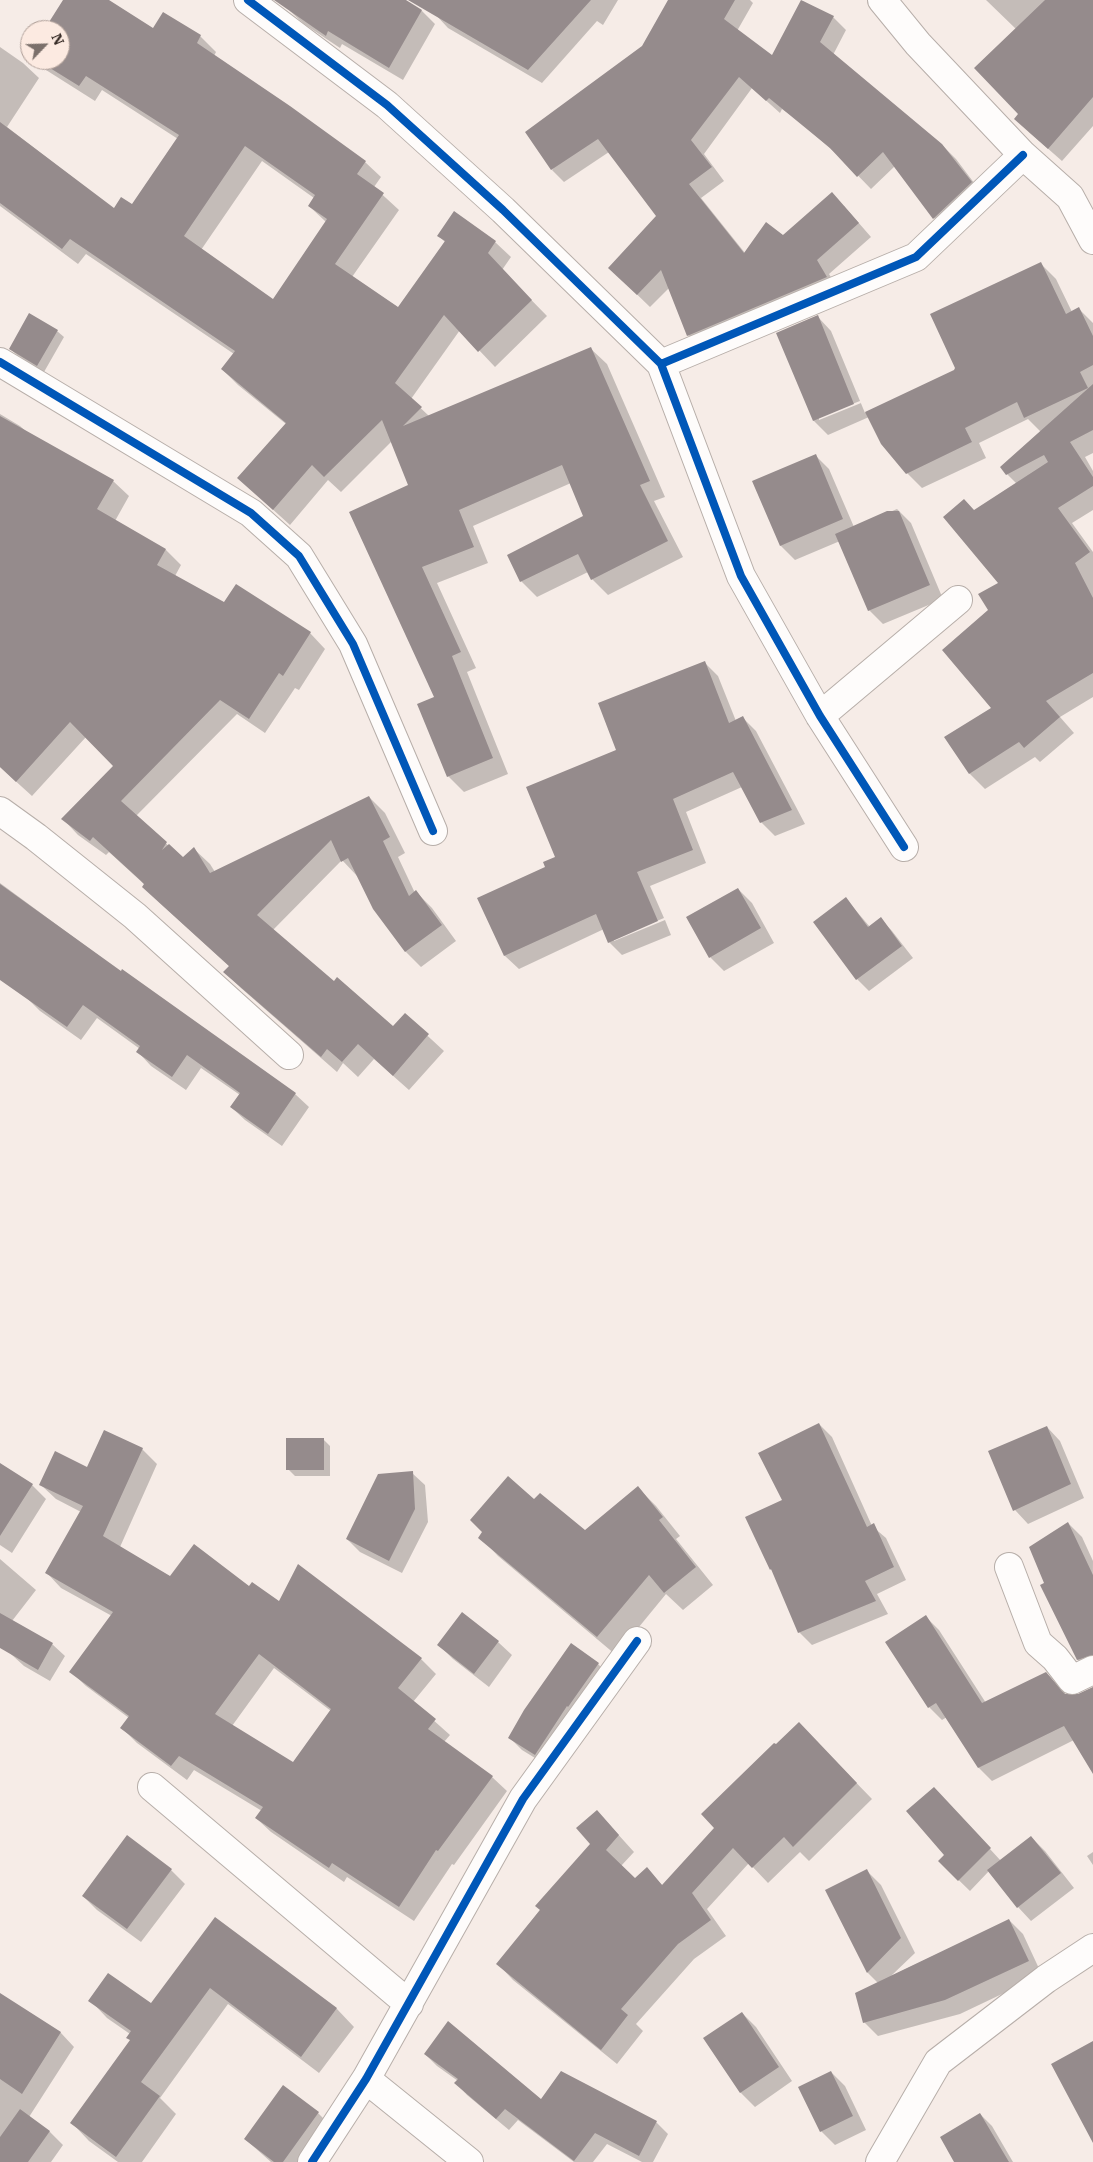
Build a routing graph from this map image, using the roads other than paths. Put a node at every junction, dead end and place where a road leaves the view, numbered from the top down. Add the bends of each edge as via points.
1 (248, 0) edge
2 (882, 0) edge
3 (1023, 155) junction
4 (1093, 240) edge
5 (0, 362) edge
6 (660, 364) junction
7 (958, 600) dead end
8 (820, 716) junction
9 (0, 811) edge
10 (433, 831) dead end
11 (904, 847) dead end
12 (289, 1055) dead end
13 (1009, 1567) dead end
14 (637, 1641) dead end
15 (1093, 1670) edge
16 (152, 1787) dead end
17 (1093, 1948) edge
18 (409, 2004) junction
19 (366, 2080) junction
20 (312, 2162) edge
21 (469, 2162) edge
22 (880, 2162) edge

1 - 6 street via 387,105 503,210
2 - 3 street via 918,44
3 - 4 street via 1070,197
3 - 6 street via 916,257
5 - 10 street via 251,513 299,556 352,644
6 - 8 street via 741,576
7 - 8 street
8 - 11 street
9 - 12 street via 135,916
13 - 15 street via 1038,1642 1072,1680
14 - 18 street via 523,1799
16 - 18 street
17 - 22 street via 1046,1979 938,2062
18 - 19 street
19 - 20 street
19 - 21 street

